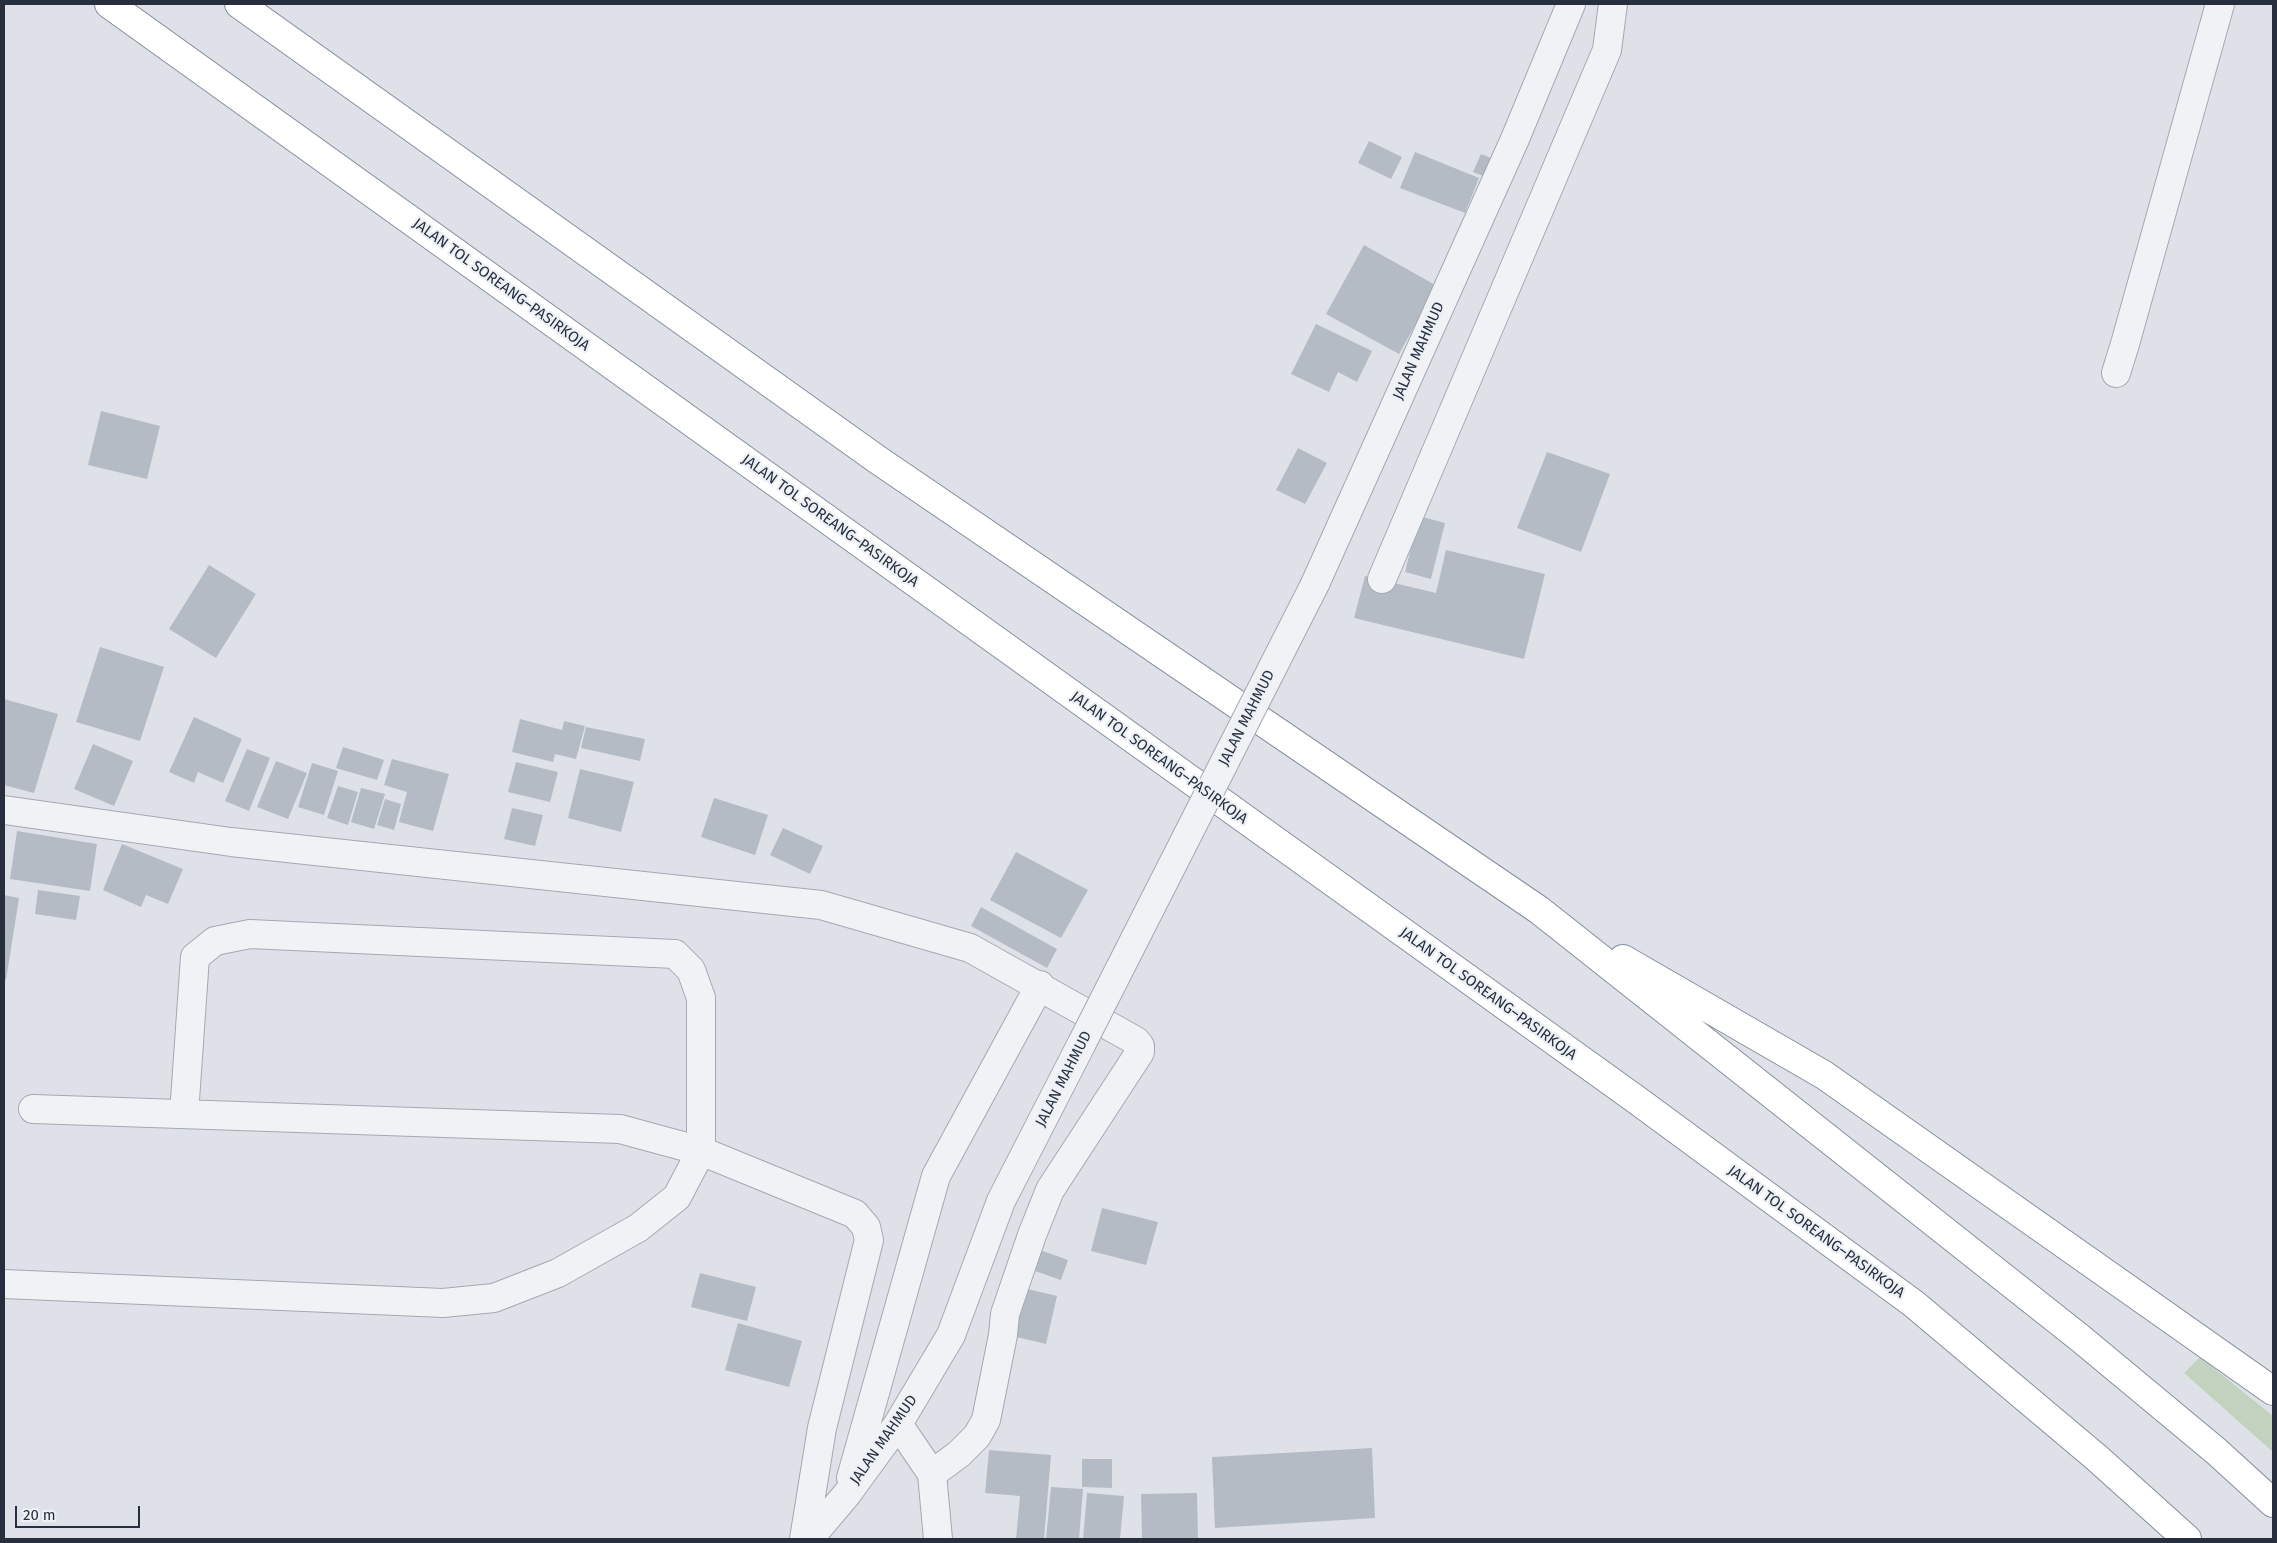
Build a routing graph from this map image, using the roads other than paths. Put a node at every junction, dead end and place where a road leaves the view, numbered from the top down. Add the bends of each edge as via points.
1 (109, 4) edge
2 (239, 4) edge
3 (1571, 4) edge
4 (1614, 4) edge
5 (2220, 4) edge
6 (2116, 373) dead end
7 (1382, 579) dead end
8 (4, 810) edge
9 (1539, 910) junction
10 (1040, 985) junction
11 (33, 1109) dead end
12 (184, 1114) junction
13 (700, 1151) junction
14 (4, 1284) edge
15 (2273, 1391) edge
16 (898, 1424) junction
17 (2097, 1458) junction
18 (932, 1474) junction
19 (847, 1494) junction
20 (2273, 1503) edge
21 (804, 1539) edge
22 (809, 1539) edge
23 (938, 1539) edge
24 (2172, 1539) edge
25 (2187, 1539) edge

1 - 17 highway, JALAN TOL SOREANG–PASIRKOJA via 1650,1110 1914,1304
2 - 9 highway via 878,460
3 - 16 street, JALAN MAHMUD, bridge via 1515,139 1315,584 1002,1201 951,1334
4 - 7 street via 1607,50
5 - 6 street
8 - 10 street via 231,842 821,905 970,948
9 - 15 highway via 1824,1075
9 - 20 highway via 2080,1338
10 - 18 street via 1136,1041 1140,1052 1046,1199 1005,1314 986,1420 971,1442
10 - 19 street via 936,1176
11 - 12 street
12 - 13 street via 620,1129
12 - 13 street via 195,957 215,941 250,934 675,954 691,970 701,998
13 - 14 street via 677,1197 638,1228 558,1273 494,1298 443,1303
13 - 21 street via 855,1214 866,1227 869,1240 822,1428
16 - 18 street
16 - 19 street, JALAN MAHMUD
17 - 24 highway
17 - 25 highway, JALAN TOL SOREANG–PASIRKOJA
18 - 23 street
19 - 22 street, JALAN MAHMUD

